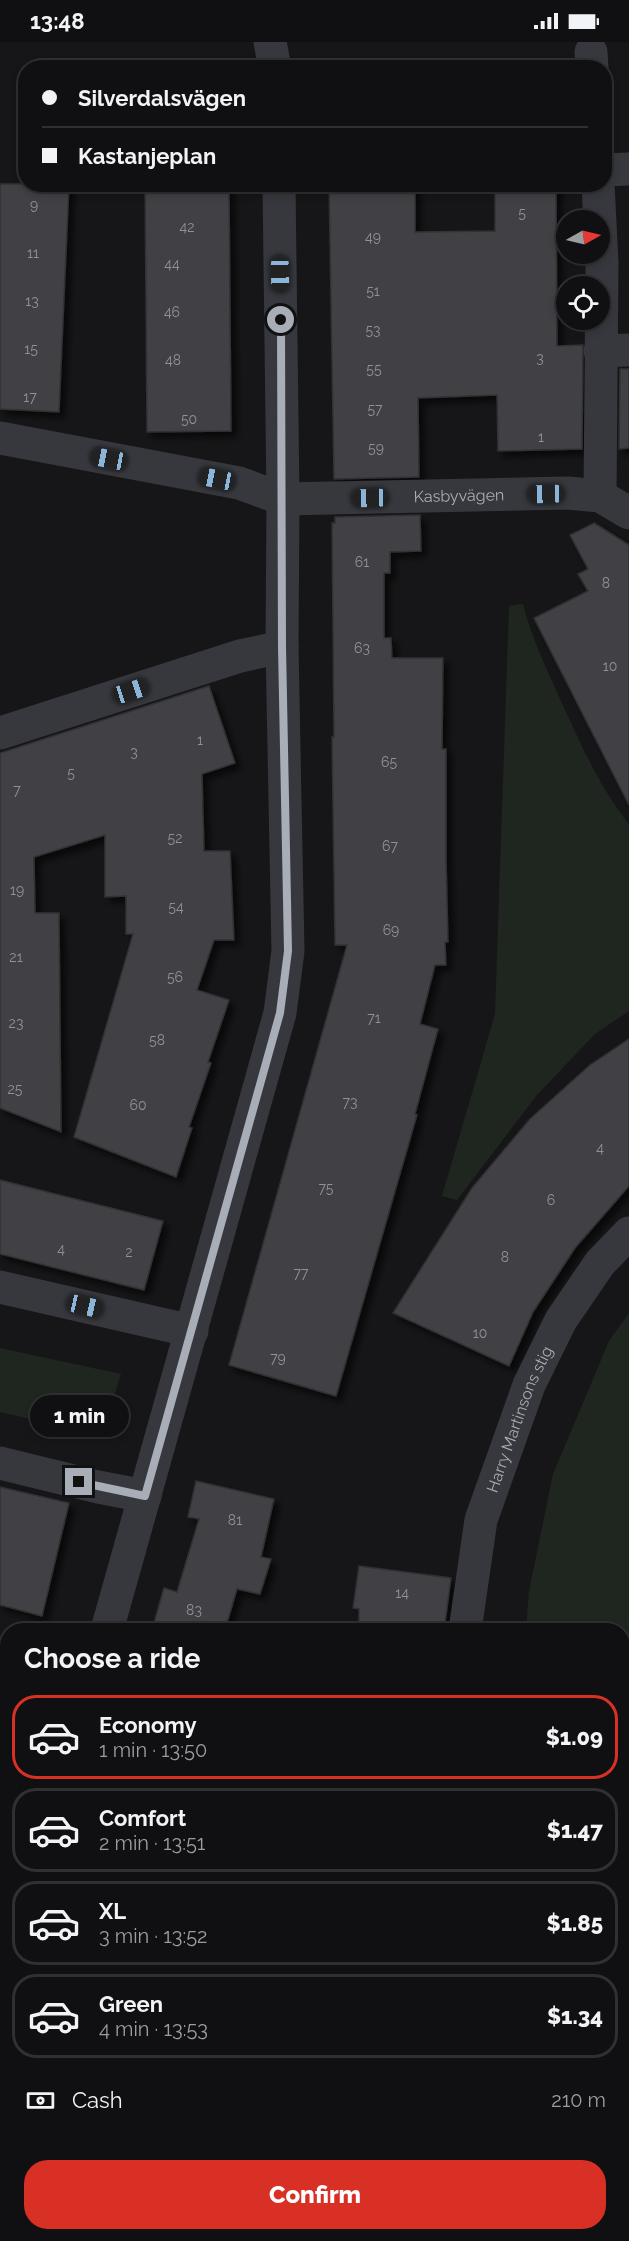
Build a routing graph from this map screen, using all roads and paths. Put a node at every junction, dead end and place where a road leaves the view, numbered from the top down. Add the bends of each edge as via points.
1 (270, 42) edge
2 (274, 60) edge
3 (629, 169) edge
4 (612, 170) edge
5 (279, 192) edge
6 (598, 192) edge
7 (614, 350) edge
8 (0, 438) edge
9 (600, 496) junction
10 (283, 499) junction
11 (629, 513) edge
12 (282, 647) junction
13 (0, 733) edge
14 (629, 1233) edge
15 (0, 1287) edge
16 (192, 1332) junction
17 (0, 1463) edge
18 (145, 1496) junction
19 (109, 1623) edge
20 (466, 1623) edge

1 - 2 street
3 - 4 street
5 - 10 street
6 - 7 street via 602,263
7 - 9 street
8 - 10 street via 239,483
9 - 10 street, Kasbyvägen via 568,493
9 - 11 street, Kasbyvägen
10 - 12 street
12 - 13 street via 240,656
12 - 16 street via 288,951 280,1013
14 - 20 street, Harry Martinsons stig via 600,1263 561,1320 529,1385 481,1520
15 - 16 street
16 - 18 street
17 - 18 street
18 - 19 street

